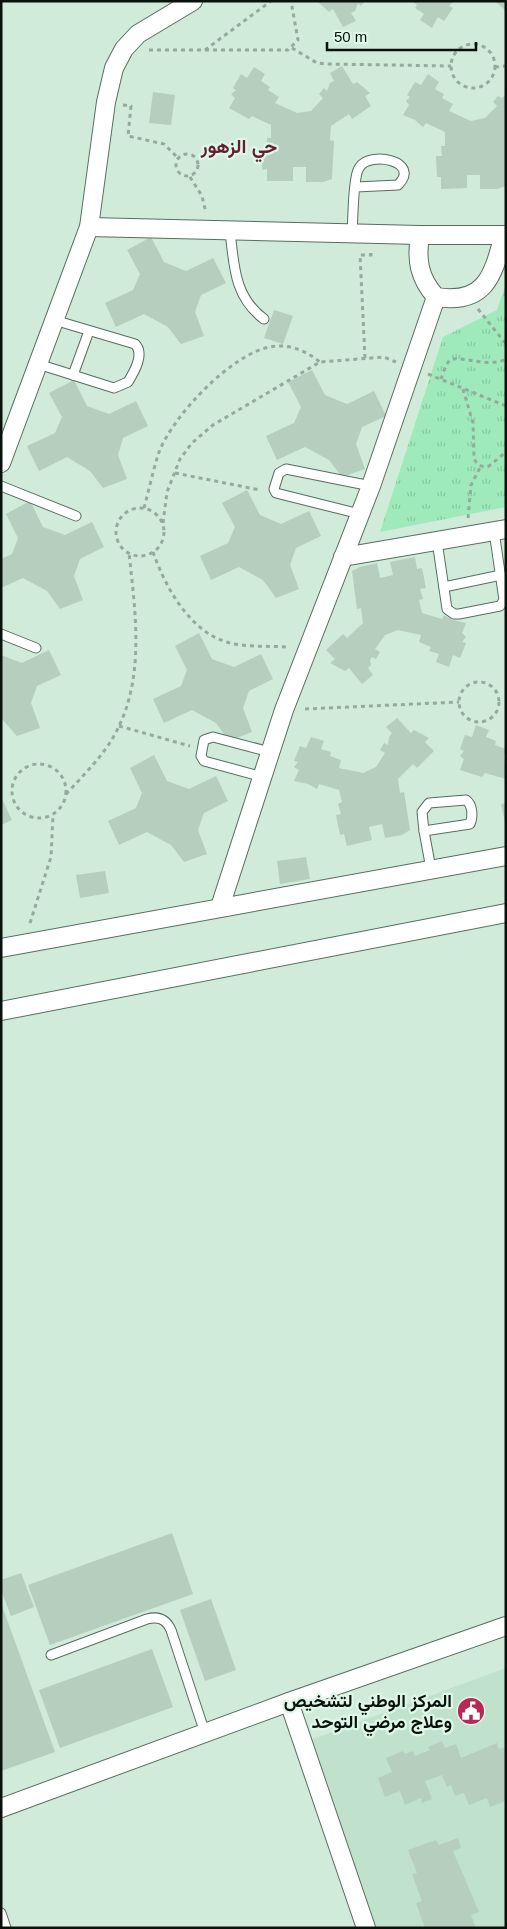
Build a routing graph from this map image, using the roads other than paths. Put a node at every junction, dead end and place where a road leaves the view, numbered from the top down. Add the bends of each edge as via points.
1 (193, 1) edge
2 (356, 187) junction
3 (89, 227) junction
4 (230, 231) junction
5 (352, 234) junction
6 (420, 235) junction
7 (505, 235) edge
8 (436, 297) junction
9 (264, 319) dead end
10 (54, 320) junction
11 (89, 331) junction
12 (38, 364) junction
13 (73, 375) junction
14 (1, 463) edge
15 (1, 486) edge
16 (371, 486) junction
17 (360, 514) junction
18 (76, 516) dead end
19 (500, 530) edge
20 (437, 541) junction
21 (344, 557) junction
22 (501, 575) junction
23 (444, 587) junction
24 (1, 634) edge
25 (36, 648) dead end
26 (270, 752) junction
27 (263, 777) junction
28 (424, 831) junction
29 (506, 856) edge
30 (431, 869) junction
31 (220, 907) junction
32 (506, 913) edge
33 (1, 948) edge
34 (1, 1011) edge
35 (506, 1626) edge
36 (50, 1655) dead end
37 (289, 1702) junction
38 (205, 1733) junction
39 (1, 1808) edge
40 (1, 1913) edge
41 (6, 1928) edge
42 (366, 1928) edge

1 - 3 street via 138,34 124,49 114,68 106,102
2 - 2 lane via 359,166 368,160 393,161 404,168 404,176 398,185
2 - 5 lane
3 - 4 street
3 - 10 street
4 - 5 street
4 - 9 lane via 238,288 248,306
5 - 6 street
6 - 7 street
6 - 8 street via 418,265 428,288
7 - 8 street via 490,278 478,291 452,300
8 - 16 street
10 - 11 lane
10 - 12 street
11 - 13 lane
11 - 13 lane via 135,344 139,356 128,382 122,387 114,388
12 - 13 lane
12 - 14 street
15 - 18 lane
16 - 17 street
16 - 17 lane via 286,469 277,476 276,493
17 - 21 street
19 - 20 street
19 - 22 lane
20 - 21 street
20 - 23 lane
21 - 26 street
22 - 23 lane
22 - 23 lane via 504,600 500,606 454,614 447,609
24 - 25 lane
26 - 27 street
26 - 27 lane via 213,737 206,738 200,756 204,761
27 - 31 street
28 - 28 lane via 422,812 430,803 468,802 472,818 470,824
28 - 30 lane
29 - 30 street
30 - 31 street
31 - 33 street
32 - 34 street
35 - 37 street
36 - 38 lane via 147,1619 162,1618 171,1630
37 - 38 street
37 - 42 street
38 - 39 street
40 - 41 lane

